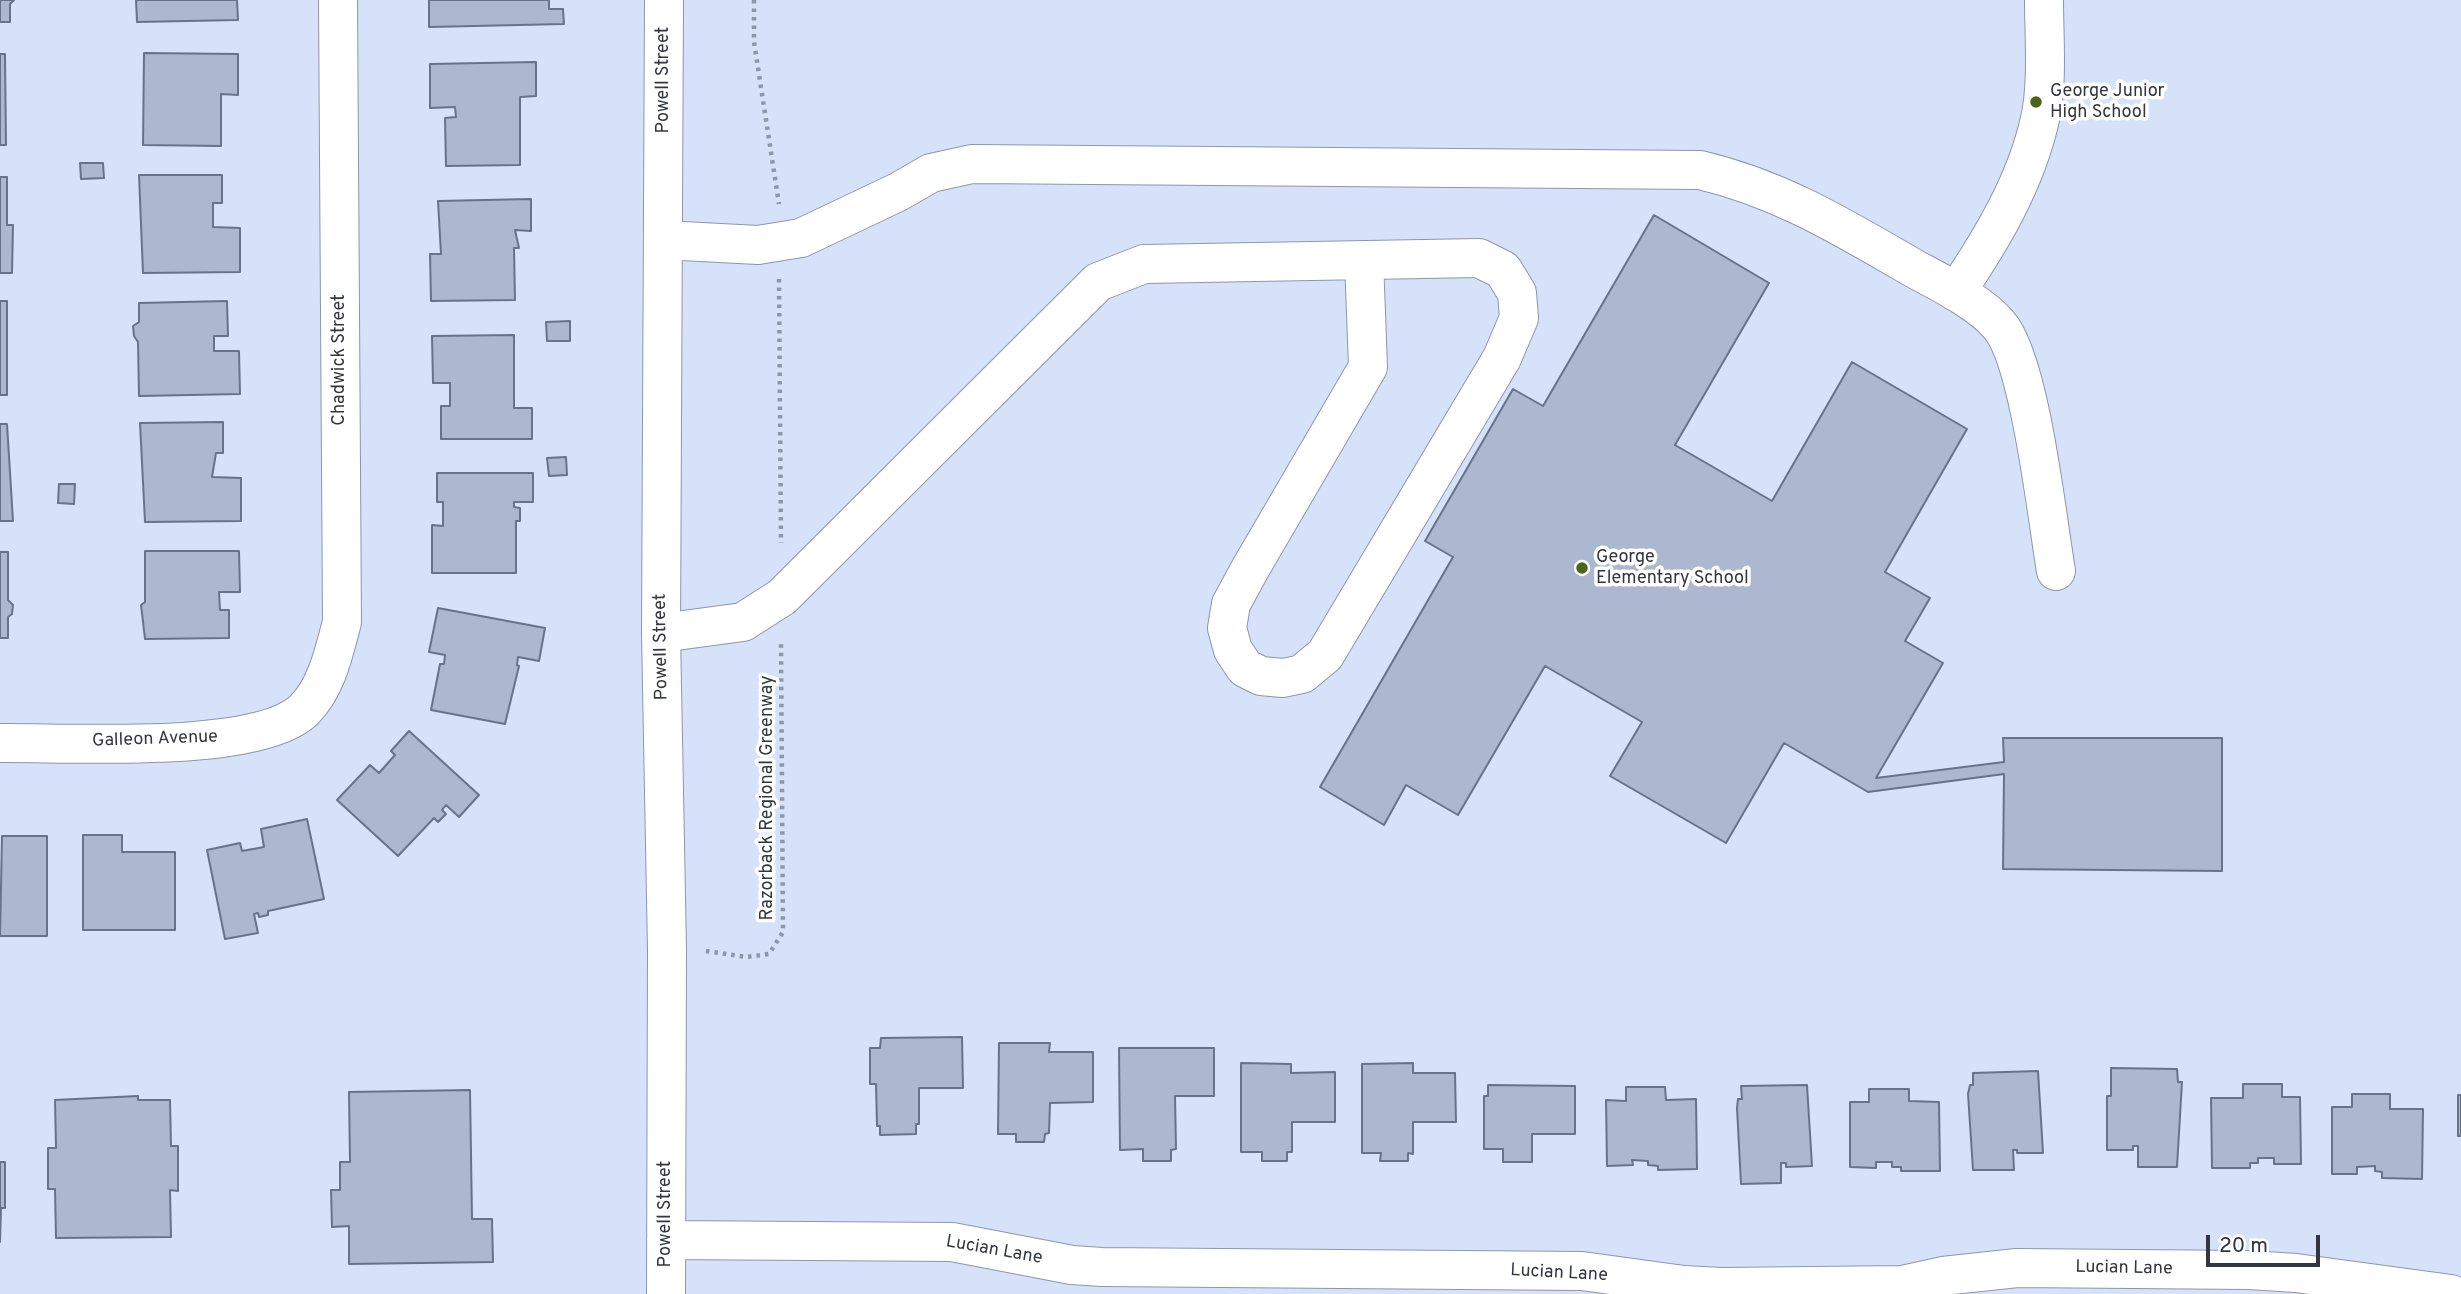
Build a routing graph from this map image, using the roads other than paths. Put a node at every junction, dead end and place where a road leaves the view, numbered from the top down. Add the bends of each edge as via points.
1 (338, 0) edge
2 (664, 0) edge
3 (2044, 0) edge
4 (663, 240) junction
5 (1364, 260) junction
6 (1956, 292) junction
7 (2056, 571) dead end
8 (661, 633) junction
9 (303, 710) joint
10 (0, 743) edge
11 (666, 1240) junction
12 (666, 1294) edge
13 (2451, 1294) edge

1 - 9 street, Chadwick Street via 342,622 328,672
2 - 4 street, Powell Street
3 - 6 street via 2041,116 2027,163 1994,237
4 - 6 street via 758,245 801,238 931,173 972,164 1700,170 1743,180 1794,200
4 - 8 street, Powell Street
5 - 5 street via 1479,258 1503,270 1517,293 1519,318 1502,358 1325,655 1302,674 1261,676 1245,668 1233,650 1227,628 1231,604 1368,366
5 - 8 street via 1144,264 1098,282 782,597 743,622
6 - 7 street via 1999,325 2019,363
8 - 11 street, Powell Street
9 - 10 street, Galleon Avenue via 262,732 212,741
11 - 12 street, Powell Street
11 - 13 street, Lucian Lane via 952,1242 1102,1267 1582,1272 1721,1287 1902,1285 2017,1268 2249,1270

